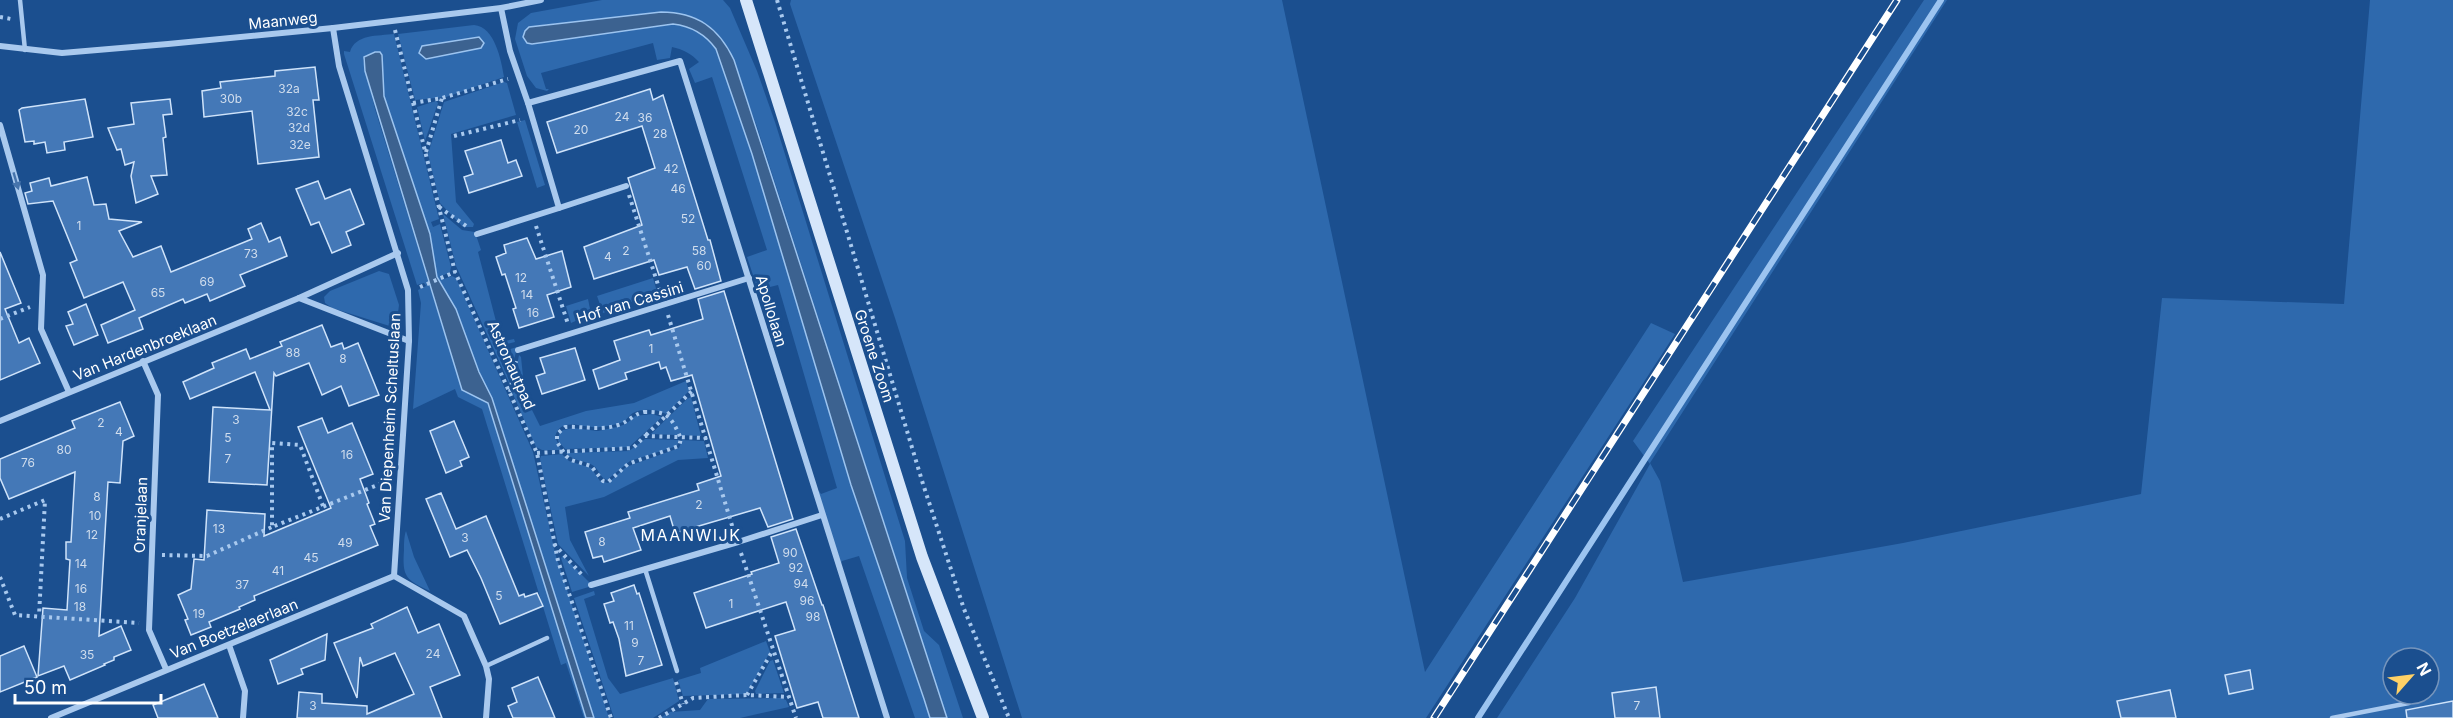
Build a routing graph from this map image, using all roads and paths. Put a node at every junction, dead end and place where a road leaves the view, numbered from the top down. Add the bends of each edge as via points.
1 (20, 0) edge
2 (541, 0) edge
3 (746, 0) edge
4 (777, 0) edge
5 (501, 8) junction
6 (393, 21) junction
7 (333, 28) junction
8 (0, 46) edge
9 (26, 50) junction
10 (518, 76) junction
11 (442, 98) junction
12 (413, 104) junction
13 (528, 104) junction
14 (532, 117) junction
15 (0, 125) edge
16 (453, 136) dead end
17 (425, 154) junction
18 (626, 186) joint
19 (440, 207) junction
20 (559, 208) junction
21 (533, 216) junction
22 (477, 234) joint
23 (398, 253) junction
24 (455, 272) junction
25 (749, 278) junction
26 (423, 285) dead end
27 (299, 298) junction
28 (42, 302) junction
29 (665, 304) junction
30 (0, 319) edge
31 (571, 334) junction
32 (409, 341) junction
33 (518, 350) joint
34 (143, 361) junction
35 (692, 391) junction
36 (69, 392) junction
37 (510, 393) junction
38 (667, 415) junction
39 (0, 422) edge
40 (645, 436) junction
41 (681, 437) junction
42 (706, 438) junction
43 (564, 452) junction
44 (537, 453) junction
45 (399, 476) junction
46 (323, 506) junction
47 (822, 514) junction
48 (0, 519) edge
49 (272, 527) junction
50 (738, 542) junction
51 (554, 543) junction
52 (152, 555) junction
53 (645, 569) junction
54 (394, 576) junction
55 (0, 578) edge
56 (591, 585) joint
57 (39, 616) junction
58 (149, 623) junction
59 (547, 638) dead end
60 (229, 645) junction
61 (773, 650) junction
62 (486, 666) junction
63 (166, 669) junction
64 (677, 671) joint
65 (747, 695) junction
66 (789, 697) junction
67 (683, 704) junction
68 (2394, 706) edge
69 (51, 718) edge
70 (243, 718) edge
71 (486, 718) edge
72 (611, 718) edge
73 (659, 718) edge
74 (796, 718) edge
75 (887, 718) edge
76 (983, 718) edge
77 (1009, 718) edge
78 (2332, 718) edge

1 - 9 lane
2 - 5 street, Maanweg
3 - 76 main road, Groene Zoom via 922,557
4 - 77 path, Groene Zoom via 923,484 964,609
5 - 6 street, Maanweg
5 - 10 street
6 - 7 street, Maanweg
6 - 12 path, Astronautpad
7 - 9 street, Maanweg via 62,53
7 - 23 street, Van Diepenheim Scheltuslaan via 339,66
8 - 9 street, Maanweg
10 - 11 path
10 - 13 street
11 - 12 path
11 - 17 path
12 - 17 path, Astronautpad
13 - 14 street
13 - 25 street, Apollolaan via 680,61
14 - 16 path
14 - 20 street
15 -> 28 street via 43,275
17 - 19 path, Astronautpad
18 - 20 street
18 - 29 path
19 - 22 path
19 - 24 path, Astronautpad
20 - 21 street
21 - 22 street
21 - 31 path
23 - 27 street, Van Hardenbroeklaan
23 - 32 street, Van Diepenheim Scheltuslaan via 408,290
24 - 26 path
24 - 37 path, Astronautpad
25 - 29 street, Hof van Cassini
25 - 47 street, Apollolaan
27 - 32 street
27 - 34 street, Van Hardenbroeklaan
28 - 30 path
28 - 36 street via 41,329
29 - 31 street, Hof van Cassini
29 - 35 path
31 - 33 street, Hof van Cassini
32 - 45 street, Van Diepenheim Scheltuslaan
33 - 37 path
34 - 36 street, Van Hardenbroeklaan
34 - 52 street, Oranjelaan via 158,395
35 - 38 path
35 - 42 path
36 - 39 street, Van Hardenbroeklaan
37 - 44 path, Astronautpad
38 - 40 path
38 - 41 path
38 - 43 path via 637,413 625,423 600,429 565,427 556,438
40 - 41 path
40 - 43 path via 633,448
41 - 42 path
41 - 43 path via 679,446 628,464 608,482 591,466 571,460
42 - 50 path
43 - 44 path
44 - 51 path, Astronautpad
45 - 46 path
45 - 54 street, Van Diepenheim Scheltuslaan
46 - 49 path
46 - 49 path via 300,445 272,443
47 - 50 street
47 - 75 street, Apollolaan
48 - 57 path via 45,500
49 - 52 path via 207,556
50 - 53 street
50 - 61 path
51 - 56 path
51 - 72 path, Astronautpad
52 - 58 street, Oranjelaan
53 - 56 street
53 - 64 lane
54 - 60 street, Van Boetzelaerlaan
54 - 62 street via 464,616
55 - 57 path via 15,615
57 - 58 path
58 - 63 street, Oranjelaan
59 - 62 lane
60 - 63 street, Van Boetzelaerlaan
60 - 70 street via 245,692
61 - 65 path
61 - 66 path
62 - 71 street
63 - 69 street, Van Boetzelaerlaan
64 - 67 path via 674,677
65 - 66 path
65 - 67 path via 693,698
66 - 74 path
67 - 73 path
68 - 78 lane

